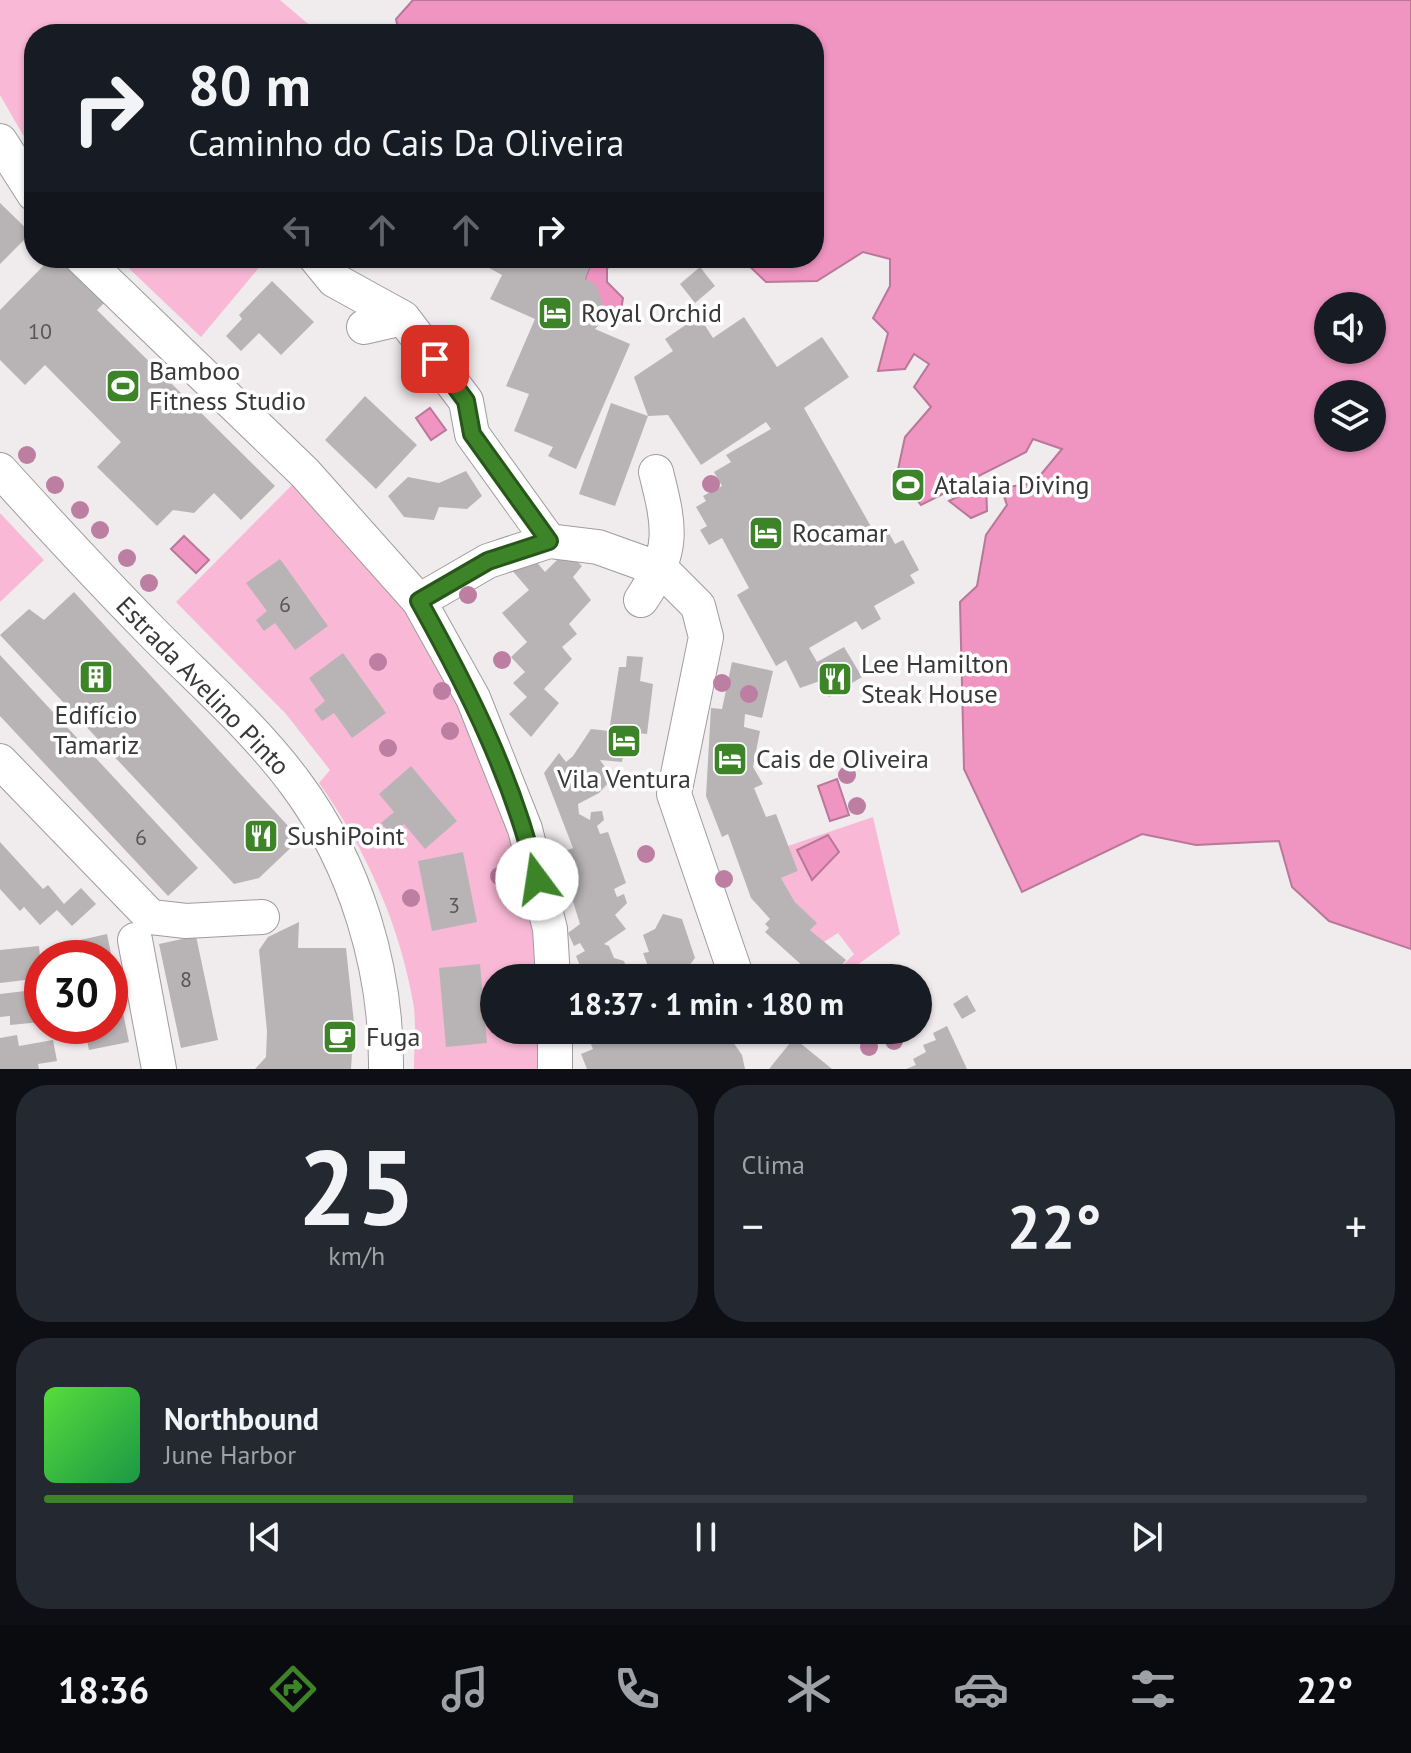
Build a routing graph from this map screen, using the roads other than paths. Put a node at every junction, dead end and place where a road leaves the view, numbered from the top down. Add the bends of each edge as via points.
1 (0, 141) edge
2 (24, 178) edge
3 (92, 268) edge
4 (324, 268) edge
5 (403, 318) junction
6 (364, 327) dead end
7 (0, 470) edge
8 (656, 472) dead end
9 (549, 541) junction
10 (662, 570) junction
11 (641, 600) dead end
12 (419, 601) junction
13 (0, 761) edge
14 (262, 917) dead end
15 (135, 940) dead end
16 (552, 964) edge
17 (732, 964) edge
18 (555, 1044) edge
19 (159, 1069) edge
20 (386, 1069) edge
21 (555, 1069) edge

1 - 2 street
3 - 12 street via 305,473
4 - 5 street via 334,280
5 - 6 street
5 - 9 street via 466,401 472,434
7 - 20 street, Estrada Avelino Pinto via 237,715 297,785 350,883 371,941 386,1029
8 - 10 street via 667,532
9 - 10 street via 598,547
9 - 12 street via 488,561
10 - 11 street
10 - 17 street via 698,606 706,637 674,794
12 - 16 street via 473,698 525,829 550,929
13 - 14 street via 151,917
15 - 19 street
18 - 21 street

